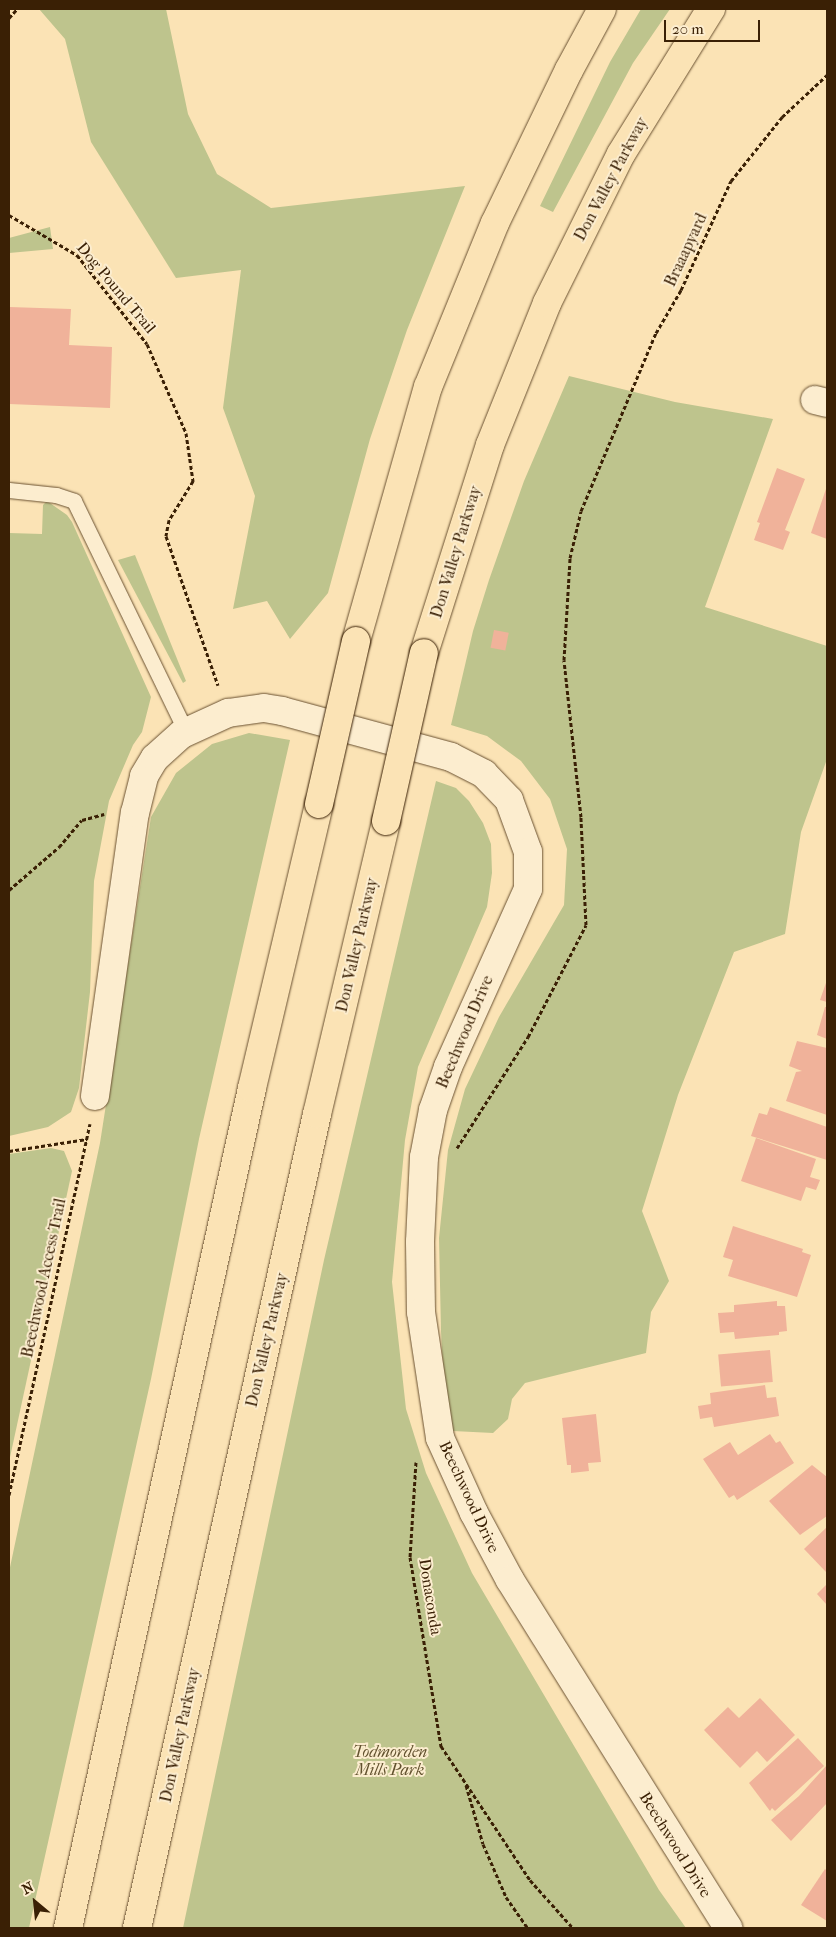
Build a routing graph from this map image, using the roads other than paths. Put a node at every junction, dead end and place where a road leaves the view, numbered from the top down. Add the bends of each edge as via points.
1 (602, 9) edge
2 (711, 9) edge
3 (9, 490) edge
4 (186, 732) junction
5 (95, 1096) road end
6 (68, 1928) edge
7 (137, 1928) edge
8 (728, 1928) edge

1 - 6 highway, bridge via 495,223 428,387 356,641 252,1088
2 - 7 highway, Don Valley Parkway, bridge via 622,154 547,303 490,445 424,653 317,1114
3 - 4 lane via 56,495 74,501
4 - 5 street, Beechwood Drive via 155,758 144,776 135,813
4 - 8 street, Beechwood Drive via 228,713 264,708 282,711 451,757 484,774 509,800 528,852 528,889 448,1067 432,1110 424,1157 421,1312 440,1438 474,1513 510,1580

